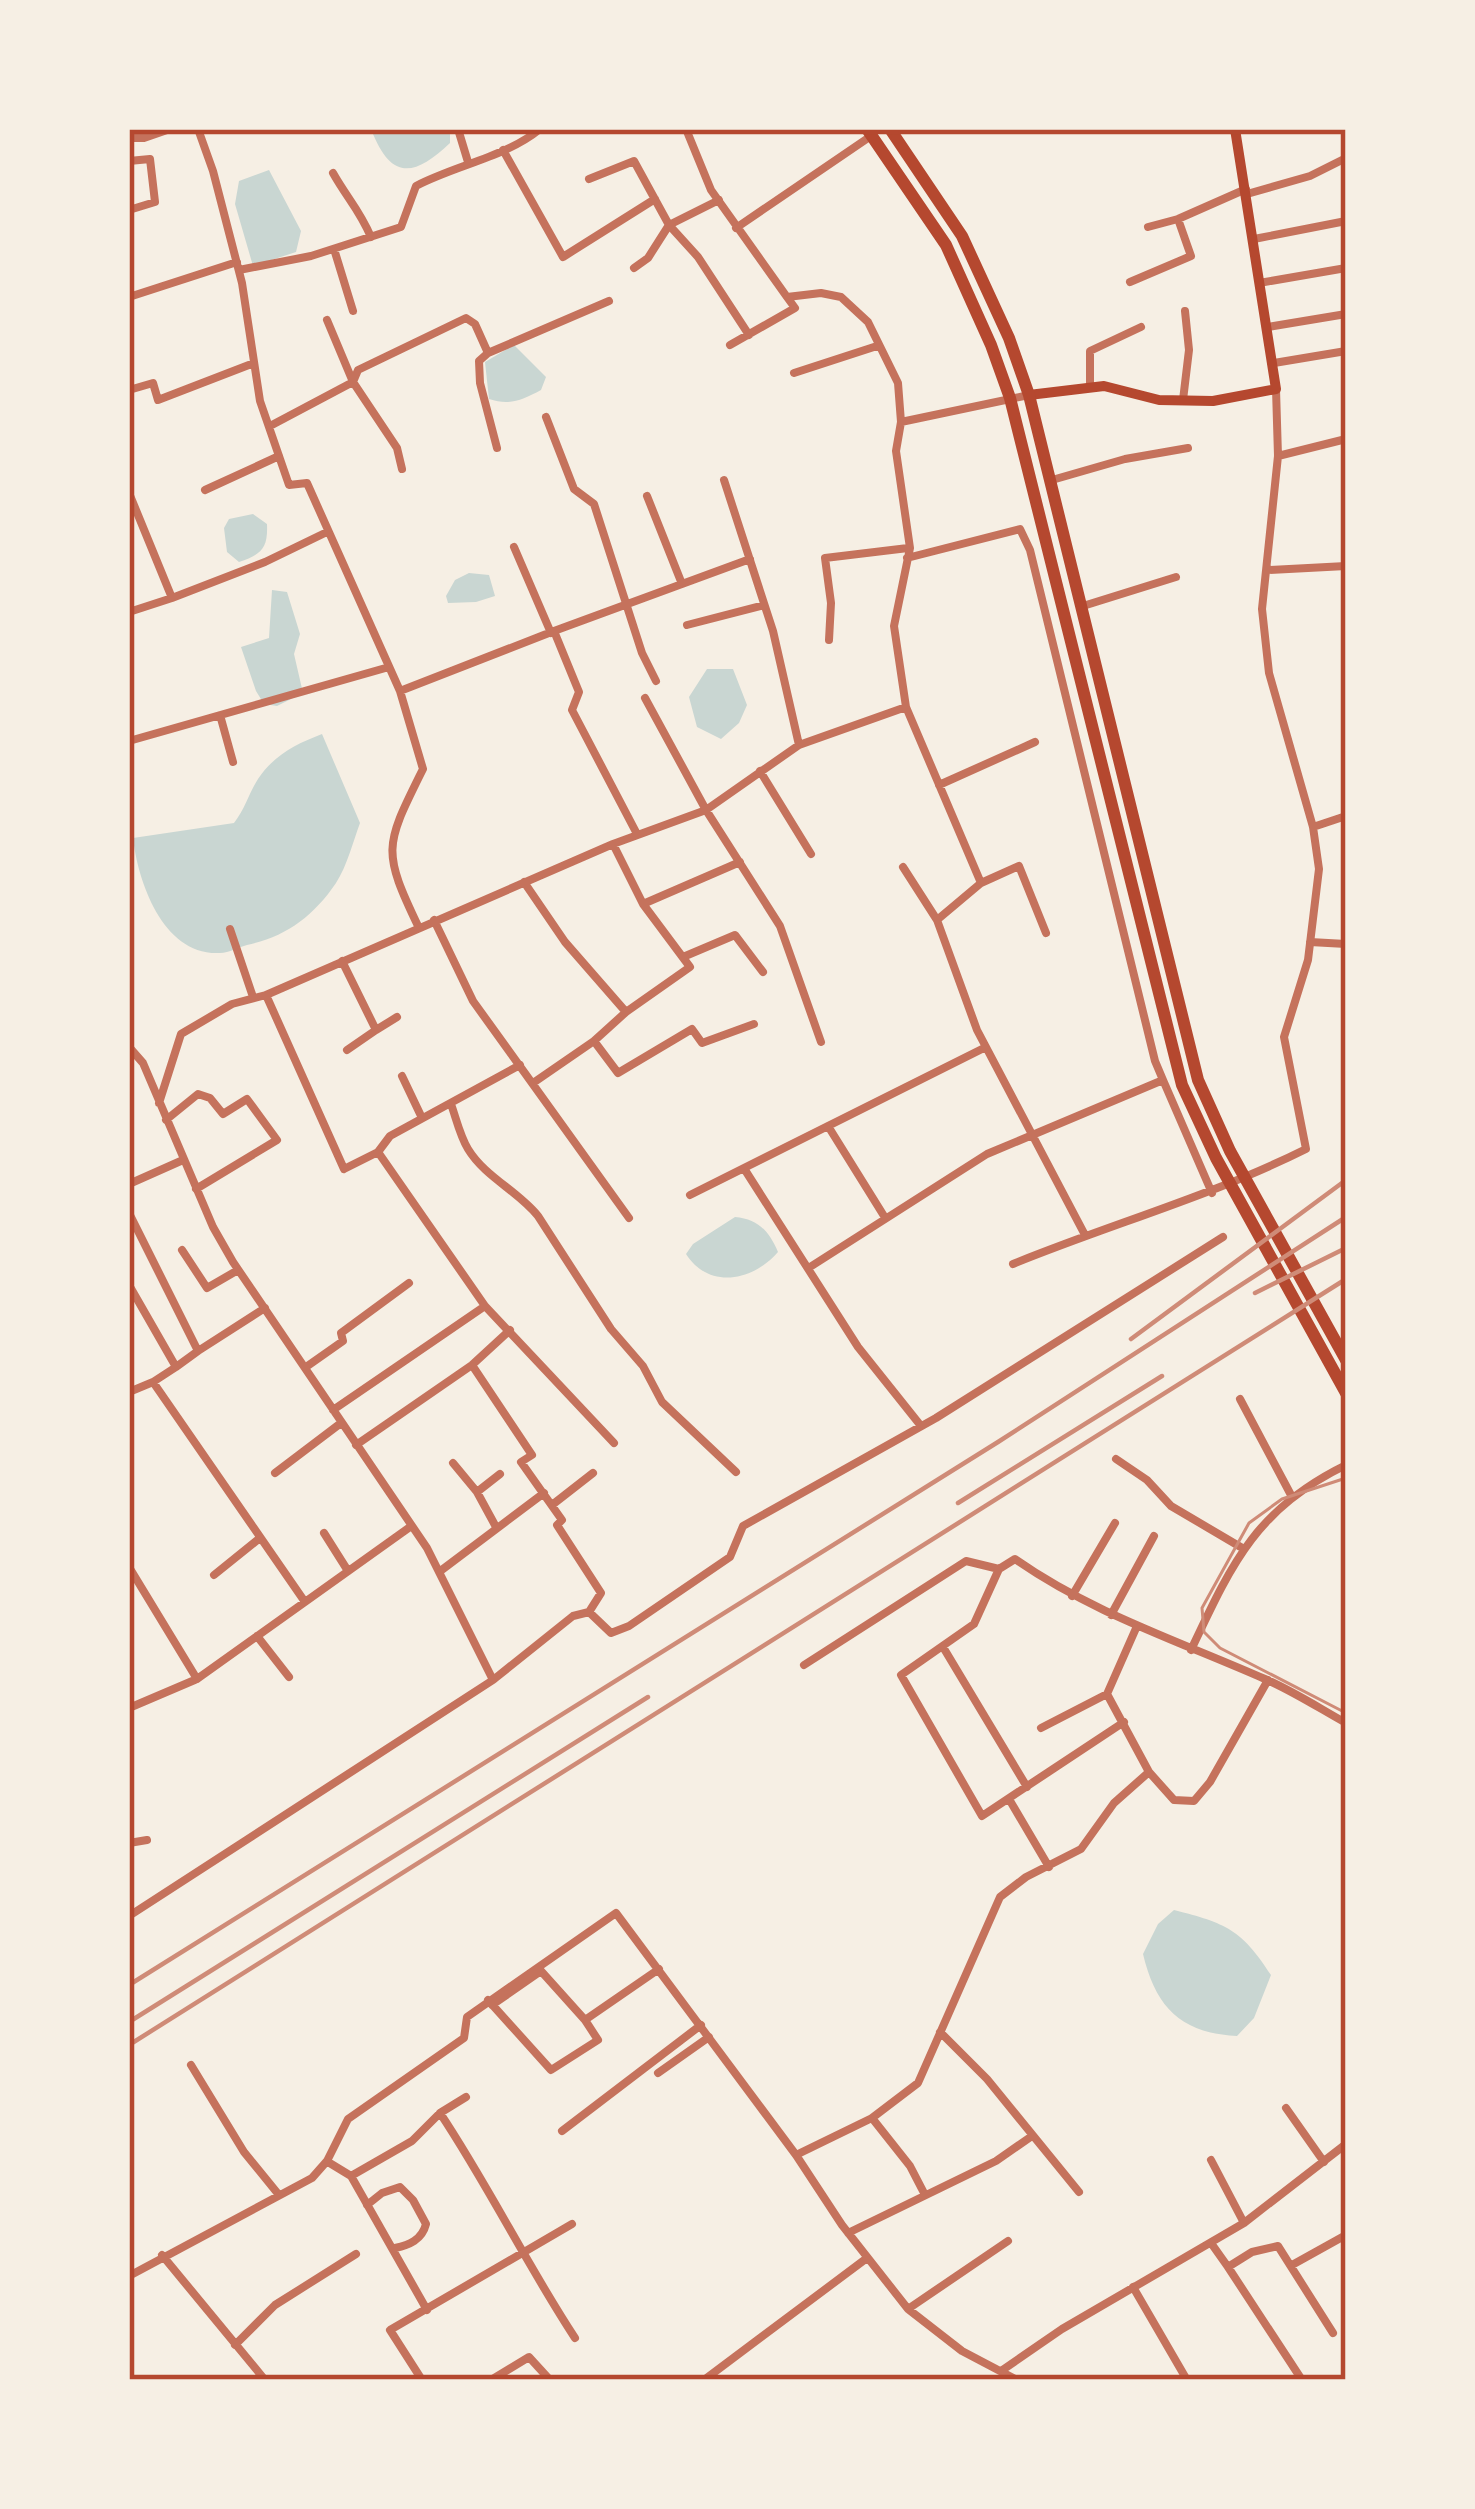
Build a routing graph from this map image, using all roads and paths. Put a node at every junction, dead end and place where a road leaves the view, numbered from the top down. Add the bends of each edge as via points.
1 (170, 129) edge
2 (198, 129) edge
3 (458, 129) edge
4 (519, 129) edge
5 (540, 129) edge
6 (686, 129) edge
7 (890, 129) edge
8 (1235, 129) edge
9 (869, 132) edge
10 (129, 139) edge
11 (526, 140) junction
12 (503, 150) junction
13 (1346, 158) edge
14 (129, 161) edge
15 (468, 161) junction
16 (333, 173) dead end
17 (590, 179) dead end
18 (1247, 191) junction
19 (655, 199) junction
20 (718, 200) junction
21 (129, 211) edge
22 (1178, 219) junction
23 (1346, 221) edge
24 (669, 225) junction
25 (1148, 227) dead end
26 (736, 228) junction
27 (371, 237) junction
28 (1254, 239) junction
29 (334, 249) junction
30 (238, 266) junction
31 (634, 268) dead end
32 (1346, 268) edge
33 (1130, 282) dead end
34 (1259, 283) junction
35 (129, 297) edge
36 (788, 297) junction
37 (609, 301) dead end
38 (353, 311) dead end
39 (1185, 311) dead end
40 (1346, 314) edge
41 (327, 320) dead end
42 (1141, 327) dead end
43 (1268, 328) junction
44 (748, 334) junction
45 (730, 346) dead end
46 (877, 346) junction
47 (1346, 351) edge
48 (488, 353) junction
49 (254, 363) junction
50 (1274, 363) junction
51 (794, 373) dead end
52 (353, 382) junction
53 (1090, 388) junction
54 (1276, 389) junction
55 (129, 390) edge
56 (1029, 395) junction
57 (1010, 398) junction
58 (1183, 400) junction
59 (546, 417) dead end
60 (901, 422) junction
61 (270, 426) junction
62 (1346, 440) edge
63 (497, 448) dead end
64 (1188, 448) dead end
65 (1278, 456) junction
66 (280, 457) junction
67 (402, 469) dead end
68 (724, 480) dead end
69 (1052, 480) junction
70 (205, 490) dead end
71 (129, 493) edge
72 (647, 496) dead end
73 (327, 532) junction
74 (514, 547) dead end
75 (910, 548) junction
76 (905, 558) junction
77 (750, 559) junction
78 (1346, 566) edge
79 (1268, 570) junction
80 (1176, 578) dead end
81 (682, 584) junction
82 (172, 598) junction
83 (764, 604) junction
84 (627, 605) junction
85 (1083, 610) junction
86 (129, 612) edge
87 (686, 625) dead end
88 (552, 632) junction
89 (829, 640) dead end
90 (389, 668) junction
91 (656, 681) dead end
92 (400, 691) junction
93 (644, 698) dead end
94 (906, 707) junction
95 (220, 715) junction
96 (129, 741) edge
97 (1035, 742) dead end
98 (799, 745) junction
99 (233, 762) dead end
100 (760, 771) junction
101 (939, 785) junction
102 (706, 810) junction
103 (1346, 816) edge
104 (1313, 827) junction
105 (637, 834) junction
106 (613, 844) junction
107 (812, 854) dead end
108 (740, 862) junction
109 (903, 867) dead end
110 (524, 882) junction
111 (981, 883) junction
112 (643, 904) junction
113 (434, 920) junction
114 (937, 920) junction
115 (419, 928) junction
116 (230, 929) dead end
117 (1046, 932) dead end
118 (1310, 942) junction
119 (1346, 944) edge
120 (683, 957) junction
121 (342, 961) junction
122 (763, 972) dead end
123 (266, 995) junction
124 (253, 997) junction
125 (626, 1012) junction
126 (397, 1018) dead end
127 (754, 1024) dead end
128 (376, 1030) junction
129 (594, 1041) junction
130 (821, 1042) dead end
131 (129, 1047) edge
132 (986, 1047) junction
133 (347, 1050) dead end
134 (520, 1065) junction
135 (402, 1076) dead end
136 (1163, 1080) junction
137 (533, 1084) junction
138 (159, 1103) junction
139 (451, 1104) junction
140 (422, 1118) junction
141 (166, 1120) junction
142 (828, 1126) junction
143 (1031, 1132) junction
144 (378, 1152) junction
145 (183, 1160) junction
146 (745, 1170) junction
147 (129, 1184) edge
148 (196, 1189) junction
149 (1212, 1193) junction
150 (691, 1195) dead end
151 (129, 1213) edge
152 (884, 1216) junction
153 (629, 1218) dead end
154 (1084, 1235) junction
155 (1223, 1237) dead end
156 (182, 1250) dead end
157 (1013, 1264) dead end
158 (810, 1267) junction
159 (238, 1270) junction
160 (409, 1283) dead end
161 (129, 1285) edge
162 (485, 1306) junction
163 (266, 1308) junction
164 (510, 1330) junction
165 (198, 1351) junction
166 (1346, 1360) edge
167 (306, 1366) junction
168 (472, 1366) junction
169 (176, 1367) junction
170 (153, 1382) junction
171 (129, 1393) edge
172 (1346, 1393) edge
173 (1240, 1399) dead end
174 (333, 1410) junction
175 (340, 1424) junction
176 (921, 1426) junction
177 (614, 1443) dead end
178 (356, 1445) junction
179 (1116, 1459) dead end
180 (453, 1463) dead end
181 (1346, 1465) edge
182 (736, 1472) dead end
183 (275, 1473) dead end
184 (593, 1473) dead end
185 (500, 1474) dead end
186 (477, 1492) junction
187 (544, 1493) junction
188 (1291, 1495) junction
189 (552, 1505) junction
190 (1115, 1523) dead end
191 (411, 1527) junction
192 (496, 1527) junction
193 (324, 1533) dead end
194 (1154, 1536) dead end
195 (260, 1538) junction
196 (1244, 1549) junction
197 (129, 1567) edge
198 (999, 1569) junction
199 (348, 1571) junction
200 (439, 1572) junction
201 (214, 1575) dead end
202 (1072, 1596) junction
203 (305, 1602) junction
204 (589, 1612) junction
205 (1111, 1615) junction
206 (1137, 1626) junction
207 (257, 1636) junction
208 (943, 1647) junction
209 (1191, 1650) junction
210 (804, 1665) dead end
211 (289, 1677) dead end
212 (196, 1679) junction
213 (493, 1680) junction
214 (1268, 1680) junction
215 (1107, 1694) junction
216 (129, 1708) edge
217 (1124, 1722) junction
218 (1346, 1723) edge
219 (1041, 1728) dead end
220 (1149, 1772) junction
221 (1027, 1786) junction
222 (1009, 1799) junction
223 (147, 1840) dead end
224 (129, 1843) edge
225 (1049, 1867) junction
226 (129, 1916) edge
227 (659, 1969) junction
228 (490, 2002) junction
229 (585, 2020) junction
230 (701, 2026) junction
231 (940, 2032) junction
232 (709, 2037) junction
233 (191, 2065) dead end
234 (658, 2073) dead end
235 (466, 2097) dead end
236 (1286, 2108) dead end
237 (440, 2113) junction
238 (872, 2118) junction
239 (562, 2131) dead end
240 (1032, 2136) junction
241 (1346, 2144) edge
242 (796, 2155) junction
243 (1211, 2159) dead end
244 (328, 2161) junction
245 (1324, 2162) junction
246 (351, 2176) junction
247 (1079, 2192) dead end
248 (924, 2193) junction
249 (279, 2194) junction
250 (367, 2205) junction
251 (1244, 2223) junction
252 (572, 2224) dead end
253 (848, 2233) junction
254 (1346, 2235) edge
255 (1008, 2241) dead end
256 (1211, 2243) junction
257 (395, 2248) junction
258 (524, 2253) junction
259 (356, 2254) dead end
260 (162, 2255) junction
261 (866, 2258) junction
262 (1292, 2265) junction
263 (1228, 2266) junction
264 (129, 2276) edge
265 (1133, 2287) junction
266 (908, 2309) junction
267 (428, 2311) junction
268 (1333, 2332) dead end
269 (575, 2338) dead end
270 (235, 2345) junction
271 (1001, 2371) junction
272 (266, 2380) edge
273 (422, 2380) edge
274 (491, 2380) edge
275 (550, 2380) edge
276 (704, 2380) edge
277 (1017, 2380) edge
278 (1187, 2380) edge
279 (1302, 2380) edge

1 - 10 street
2 - 30 street
3 - 15 street
4 - 11 street
5 - 11 street
6 - 20 street
7 - 56 main road via 962,236
8 - 18 main road
9 - 26 street
9 - 57 main road via 946,245
11 - 12 street
12 - 15 street
12 - 19 street via 563,257
13 - 18 street
14 - 21 street via 150,159 155,202
15 - 27 street via 416,186 401,227
16 - 27 street
17 - 19 street via 634,161
18 - 22 street
18 - 28 main road
19 - 24 street
20 - 24 street
20 - 26 street
22 - 25 street
22 - 33 street via 1191,256
23 - 28 street
24 - 31 street
24 - 44 street
26 - 36 street
27 - 29 street
28 - 34 main road
29 - 30 street
29 - 38 street
30 - 35 street
30 - 49 street
32 - 34 street
34 - 43 main road
36 - 44 street via 795,308
36 - 46 street via 841,297 868,322
37 - 48 street
39 - 58 street
40 - 43 street
41 - 52 street
42 - 53 street via 1090,351
43 - 50 main road
44 - 45 street
46 - 51 street
46 - 60 street via 898,383
47 - 50 street
48 - 52 street via 466,318 358,370
48 - 63 street via 478,372
49 - 55 street via 158,400 152,383
49 - 61 street
50 - 54 main road
52 - 61 street
52 - 67 street
53 - 56 main road
53 - 58 main road
54 - 58 main road
54 - 65 street
56 - 57 street
56 - 69 main road
57 - 60 street
57 - 172 main road via 1182,1085
59 - 84 street via 574,489 594,504
60 - 75 street via 896,452
61 - 66 street
62 - 65 street
64 - 69 street
65 - 79 street
66 - 70 street
66 - 73 street via 290,485 307,483
68 - 77 street
69 - 85 main road
71 - 82 street
72 - 81 street
73 - 82 street
73 - 90 street
74 - 88 street
75 - 76 street
75 - 89 street via 825,558
76 - 94 street via 894,626
76 - 136 street via 1020,529
77 - 81 street
77 - 83 street
78 - 79 street
79 - 104 street via 1262,609 1269,673
80 - 85 street
81 - 84 street
82 - 86 street
83 - 87 street
83 - 98 street
84 - 88 street
84 - 91 street
85 - 166 main road via 1198,1079
88 - 92 street
88 - 105 street via 579,692 572,710
90 - 92 street
90 - 95 street
92 - 115 street via 423,769 394,829 391,871
93 - 102 street
94 - 98 street
94 - 101 street
95 - 96 street
95 - 99 street
97 - 101 street
98 - 100 street
100 - 102 street
100 - 107 street
101 - 111 street
102 - 105 street
102 - 108 street
103 - 104 street
104 - 118 street via 1318,869
105 - 106 street
106 - 110 street
106 - 112 street
108 - 112 street
108 - 130 street via 780,926
109 - 114 street
110 - 113 street
110 - 125 street
111 - 114 street
111 - 117 street via 1019,866
112 - 120 street
113 - 115 street
113 - 134 street via 473,1001
114 - 132 street
115 - 121 street
116 - 124 street
118 - 119 street
118 - 149 street via 1284,1037 1306,1149
120 - 122 street via 735,935
120 - 125 street via 690,967
121 - 123 street
121 - 128 street
123 - 124 street
123 - 144 street via 344,1169
124 - 138 street via 181,1034
125 - 129 street
126 - 128 street
127 - 129 street via 703,1043 692,1029 618,1073
128 - 133 street
129 - 137 street
131 - 138 street
132 - 142 street
132 - 143 street
134 - 137 street
134 - 139 street
135 - 140 street
136 - 143 street
136 - 149 street
137 - 153 street
138 - 141 street
139 - 140 street
139 - 182 street via 468,1149 525,1199 662,1402
140 - 144 street
141 - 145 street
141 - 148 street via 198,1094 223,1114 247,1099 278,1140
142 - 146 street
142 - 152 street
143 - 152 street
143 - 154 street
144 - 162 street
145 - 147 street
145 - 148 street
146 - 150 street
146 - 158 street
148 - 159 street
149 - 154 street
151 - 165 street
152 - 158 street
154 - 157 street
155 - 176 street
156 - 159 street via 207,1288
158 - 176 street via 858,1347
159 - 163 street
160 - 167 street
161 - 169 street
162 - 164 street
162 - 174 street
163 - 165 street
163 - 167 street
164 - 168 street
164 - 177 street
165 - 169 street
167 - 174 street
168 - 178 street
168 - 187 street via 532,1455 521,1462
169 - 170 street
170 - 171 street
170 - 195 street
173 - 188 street
174 - 175 street
175 - 178 street
175 - 183 street
176 - 204 street via 743,1526 730,1557 629,1625 611,1633
178 - 191 street
179 - 196 street
180 - 186 street
181 - 188 street
184 - 189 street
185 - 186 street
186 - 192 street
187 - 189 street
187 - 192 street
188 - 196 street
189 - 204 street via 601,1593
190 - 202 street
191 - 199 street
191 - 200 street
192 - 200 street
193 - 199 street
194 - 205 street
195 - 201 street
195 - 203 street
196 - 209 street
197 - 212 street
198 - 202 street via 1015,1559
198 - 208 street via 974,1624
198 - 210 street via 966,1561
199 - 203 street
200 - 213 street
202 - 205 street
203 - 207 street
204 - 213 street
205 - 206 street
206 - 209 street
206 - 215 street
207 - 211 street
207 - 212 street
208 - 221 street
208 - 222 street via 901,1676 982,1816
209 - 214 street
212 - 216 street
213 - 226 street
214 - 218 street
214 - 220 street via 1194,1802 1174,1800
215 - 217 street
215 - 219 street
217 - 220 street
217 - 221 street
220 - 225 street via 1081,1849
221 - 222 street
222 - 225 street
223 - 224 street
225 - 231 street via 1000,1897
227 - 228 street via 616,1913
227 - 229 street
227 - 230 street
228 - 229 street via 541,1971
228 - 229 street via 549,2070 598,2040
228 - 244 street via 467,2017 464,2038 348,2119
230 - 232 street
230 - 239 street
231 - 238 street via 918,2083
231 - 240 street
232 - 234 street
232 - 242 street
233 - 249 street
235 - 237 street
236 - 245 street
237 - 246 street
237 - 258 street
238 - 242 street
238 - 248 street
240 - 247 street
240 - 248 street
241 - 245 street
242 - 253 street
243 - 251 street
244 - 246 street
244 - 249 street
245 - 251 street
246 - 250 street
248 - 253 street
249 - 260 street
250 - 257 street
250 - 257 street via 393,2187 413,2200 424,2232
251 - 256 street
252 - 258 street
253 - 261 street
254 - 262 street
255 - 266 street
256 - 263 street
256 - 265 street
257 - 267 street
258 - 267 street
258 - 269 street
259 - 270 street via 275,2305
260 - 264 street
260 - 270 street
261 - 266 street
261 - 276 street
262 - 263 street via 1270,2246
262 - 268 street
263 - 279 street
265 - 271 street
265 - 278 street
266 - 271 street
267 - 273 street via 390,2330
270 - 272 street
271 - 277 street
274 - 275 street via 529,2357

